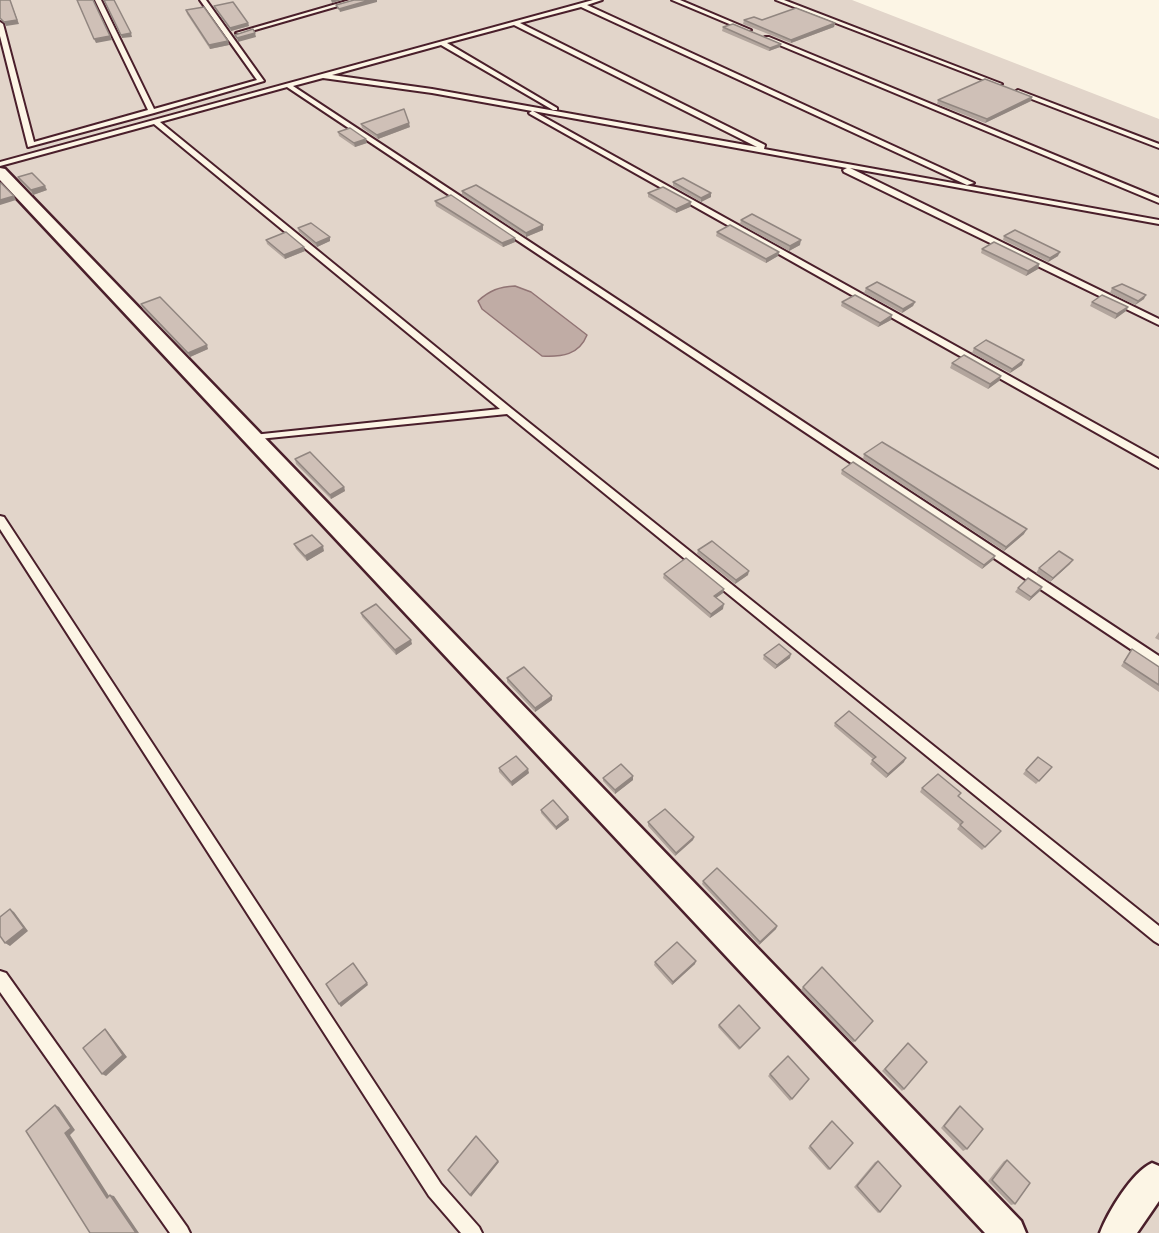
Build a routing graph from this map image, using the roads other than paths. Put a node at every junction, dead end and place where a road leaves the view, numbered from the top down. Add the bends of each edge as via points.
1 (98, 0) edge
2 (202, 0) edge
3 (356, 0) edge
4 (599, 0) edge
5 (675, 0) edge
6 (779, 0) edge
7 (582, 5) junction
8 (515, 23) junction
9 (0, 24) edge
10 (752, 32) edge
11 (229, 36) junction
12 (763, 37) edge
13 (442, 44) junction
14 (324, 76) junction
15 (289, 86) junction
16 (1002, 86) edge
17 (1014, 90) edge
18 (522, 107) junction
19 (563, 114) junction
20 (154, 117) junction
21 (1159, 146) edge
22 (774, 152) junction
23 (833, 163) junction
24 (0, 164) edge
25 (0, 172) edge
26 (988, 191) junction
27 (1159, 201) edge
28 (1159, 222) edge
29 (1159, 322) edge
30 (509, 411) junction
31 (253, 438) junction
32 (1159, 464) edge
33 (0, 520) edge
34 (1159, 663) edge
35 (1159, 936) edge
36 (0, 979) edge
37 (1159, 1184) edge
38 (181, 1233) edge
39 (473, 1233) edge
40 (1009, 1233) edge
41 (1117, 1233) edge

1 - 20 lane
2 - 11 lane
3 - 11 lane
4 - 7 lane
5 - 10 lane
6 - 16 lane
7 - 8 lane
7 - 26 lane
8 - 13 lane
8 - 22 lane
9 - 20 lane via 30,145
11 - 20 lane via 261,81
12 - 27 lane
13 - 14 lane
13 - 19 lane
14 - 15 lane
14 - 18 lane
15 - 20 lane
15 - 34 lane
17 - 21 lane
18 - 19 lane
18 - 32 lane
19 - 22 lane
20 - 24 lane
20 - 30 lane
22 - 23 lane
23 - 26 lane
23 - 29 lane
25 - 31 street
26 - 28 lane
30 - 31 lane
30 - 35 lane
31 - 40 street
33 - 39 lane via 435,1190
36 - 38 lane
37 - 41 street via 1152,1180

